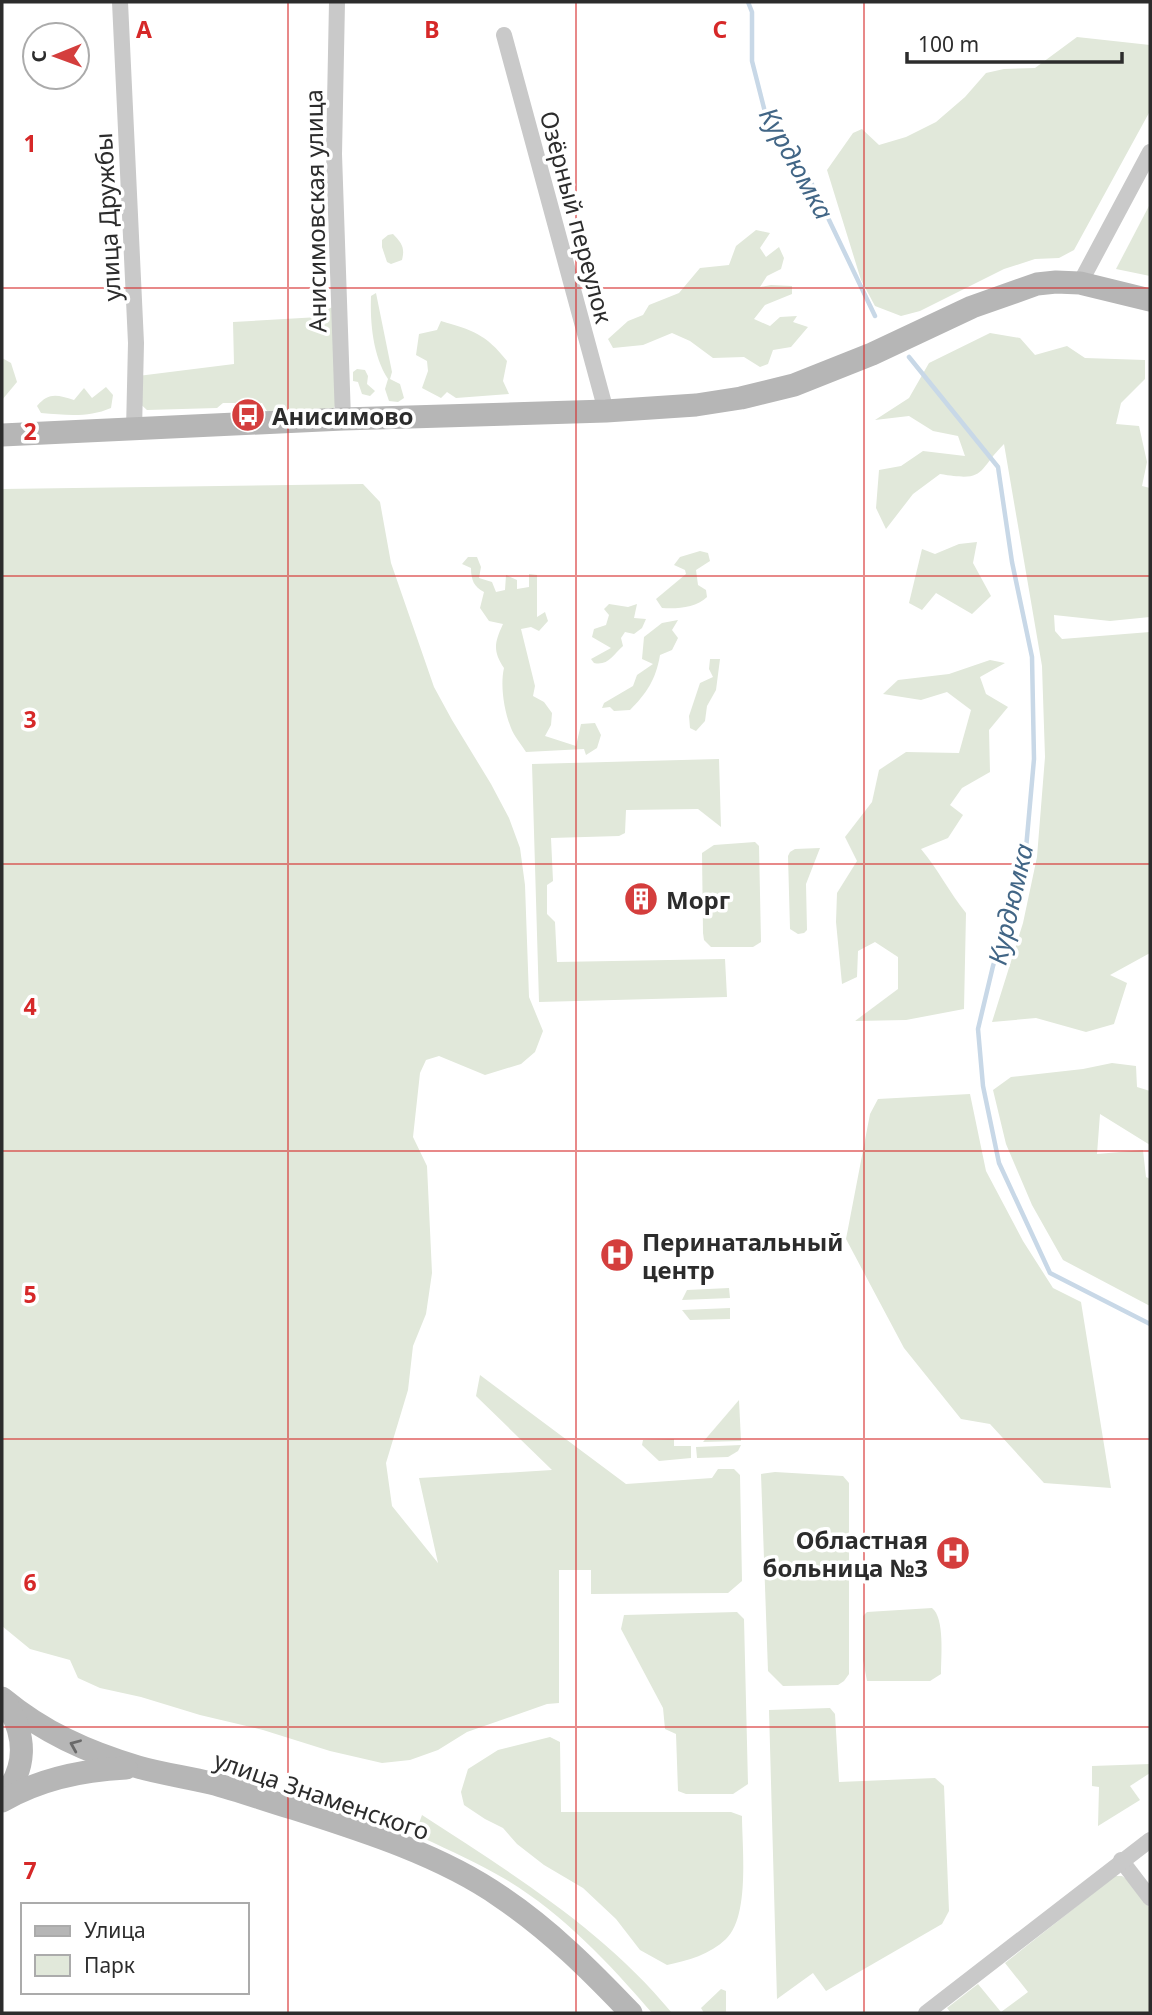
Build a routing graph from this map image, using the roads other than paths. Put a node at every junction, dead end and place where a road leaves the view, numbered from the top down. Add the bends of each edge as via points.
1 (120, 2) edge
2 (337, 2) edge
3 (504, 35) dead end
4 (1150, 152) edge
5 (1080, 283) junction
6 (1150, 300) edge
7 (606, 411) junction
8 (343, 419) junction
9 (134, 430) junction
10 (2, 436) edge
11 (2, 1697) edge
12 (139, 1767) junction
13 (2, 1799) edge
14 (1150, 1840) edge
15 (1121, 1860) junction
16 (1150, 1898) edge
17 (631, 2013) edge
18 (926, 2013) edge

1 - 9 street, улица Дружбы via 136,342
2 - 8 street, Анисимовская улица via 334,153
3 - 7 street, Озёрный переулок
4 - 5 street
5 - 6 main road
5 - 7 main road via 1018,289 783,389 696,405
7 - 8 main road
8 - 9 main road
9 - 10 main road
12 -> 11 main road, улица Знаменского via 50,1733
11 - 13 main road via 20,1731 22,1750 17,1776
12 - 13 main road via 70,1774
12 - 17 main road, улица Знаменского via 211,1783 335,1822 432,1860 499,1895 537,1923
14 - 15 street
15 - 16 street
15 - 18 street

